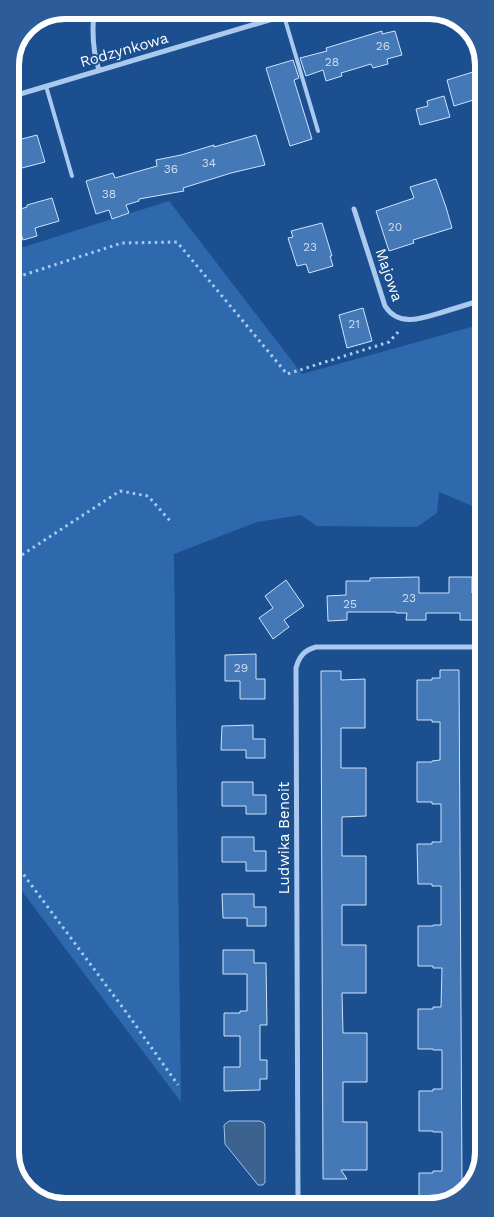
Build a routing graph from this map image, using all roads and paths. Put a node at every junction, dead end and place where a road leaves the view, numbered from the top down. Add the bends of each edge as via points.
1 (93, 19) edge
2 (274, 19) edge
3 (285, 19) edge
4 (99, 70) junction
5 (46, 86) junction
6 (19, 94) edge
7 (318, 131) dead end
8 (72, 176) dead end
9 (354, 209) dead end
10 (19, 276) edge
11 (475, 302) edge
12 (408, 319) junction
13 (171, 522) dead end
14 (19, 557) edge
15 (475, 647) edge
16 (19, 868) edge
17 (178, 1085) dead end
18 (298, 1198) edge

1 - 4 street via 93,44
2 - 4 street, Rodzynkowa
3 - 7 lane
4 - 5 street, Rodzynkowa
5 - 6 street, Rodzynkowa
5 - 8 lane
9 - 12 street, Majowa via 385,306 396,317
10 - 12 path via 122,243 177,242 287,374 389,342
11 - 12 street, Majowa via 419,319
13 - 14 path via 148,496 120,491
15 - 18 street, Ludwika Benoit via 316,647 310,648 298,660
16 - 17 path

